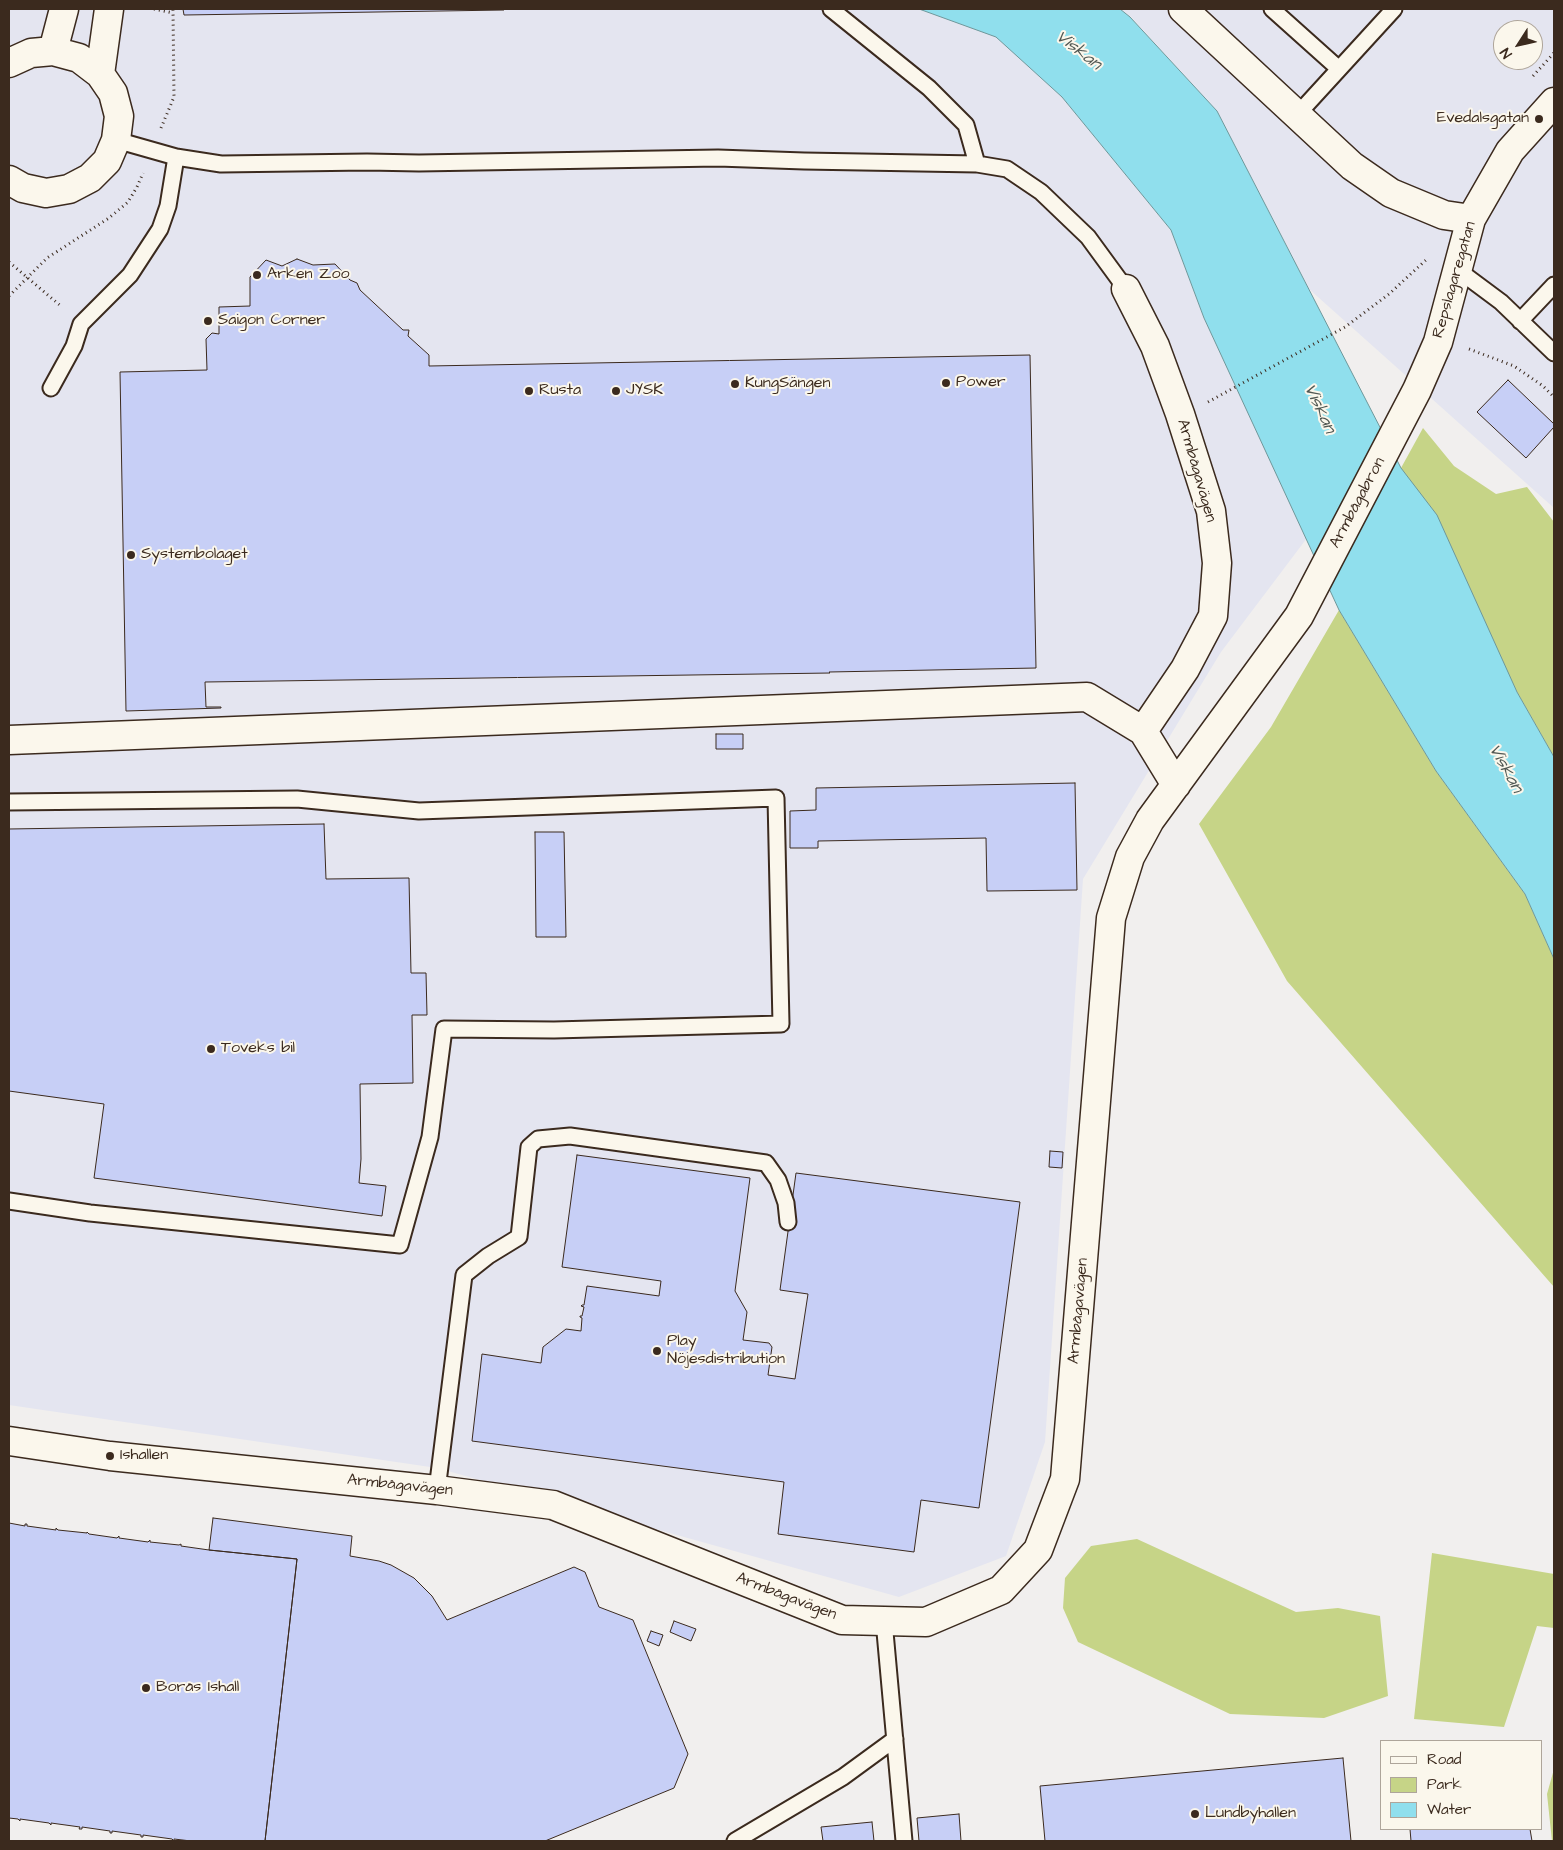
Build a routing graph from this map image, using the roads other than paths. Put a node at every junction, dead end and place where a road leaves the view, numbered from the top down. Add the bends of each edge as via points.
1 (64, 9) edge
2 (109, 9) edge
3 (831, 9) edge
4 (1183, 9) edge
5 (1272, 9) edge
6 (1394, 9) edge
7 (53, 51) junction
8 (9, 63) edge
9 (1339, 69) junction
10 (100, 74) junction
11 (1554, 102) edge
12 (1297, 115) junction
13 (116, 140) junction
14 (176, 157) junction
15 (977, 164) junction
16 (9, 180) edge
17 (1471, 219) junction
18 (1458, 270) junction
19 (1554, 284) edge
20 (1126, 289) joint
21 (1520, 321) junction
22 (1554, 353) edge
23 (51, 388) dead end
24 (1417, 390) joint
25 (1299, 616) joint
26 (1142, 730) junction
27 (9, 740) edge
28 (1176, 785) junction
29 (9, 802) edge
30 (9, 1200) edge
31 (788, 1222) dead end
32 (9, 1441) edge
33 (437, 1490) junction
34 (884, 1621) junction
35 (895, 1739) junction
36 (735, 1841) edge
37 (904, 1841) edge

1 - 7 street
2 - 10 street
3 - 15 lane via 929,88 966,125
4 - 12 street
5 - 9 lane
6 - 9 lane
7 - 8 street via 31,53
7 - 10 street via 79,58
9 - 12 lane
10 - 13 street via 113,93 118,116
11 - 17 street, Repslagaregatan via 1510,151
12 - 17 street via 1352,166 1391,193 1444,215
13 - 14 lane
13 - 16 street via 107,162 90,178 69,190 46,192 23,188
14 - 15 lane via 221,164 718,158
14 - 23 lane via 168,206 160,229 130,275 81,324 74,346
15 - 20 lane via 1006,169 1041,192 1088,237
17 - 18 street, Repslagaregatan
18 - 21 lane via 1501,302
18 - 24 street, Repslagaregatan via 1438,342
19 - 21 lane
20 - 26 street, Armbågavägen via 1155,346 1180,414 1211,510 1218,563 1213,616 1185,668
21 - 22 lane
24 - 25 street, Armbågabron
25 - 28 street, Armbågavägen
26 - 27 street via 1087,697
26 - 28 street
28 - 34 street, Armbågavägen via 1150,820 1130,857 1111,918 1065,1479 1038,1550 1001,1590 926,1622
29 - 30 lane via 297,799 419,811 776,798 781,1024 564,1030 444,1029 430,1137 400,1245 100,1214
31 - 33 lane via 778,1180 766,1163 570,1136 538,1139 529,1147 519,1236 464,1275
32 - 33 street, Armbågavägen via 110,1456
33 - 34 street, Armbågavägen via 553,1505 842,1620
34 - 35 lane
35 - 36 lane via 843,1777
35 - 37 lane

